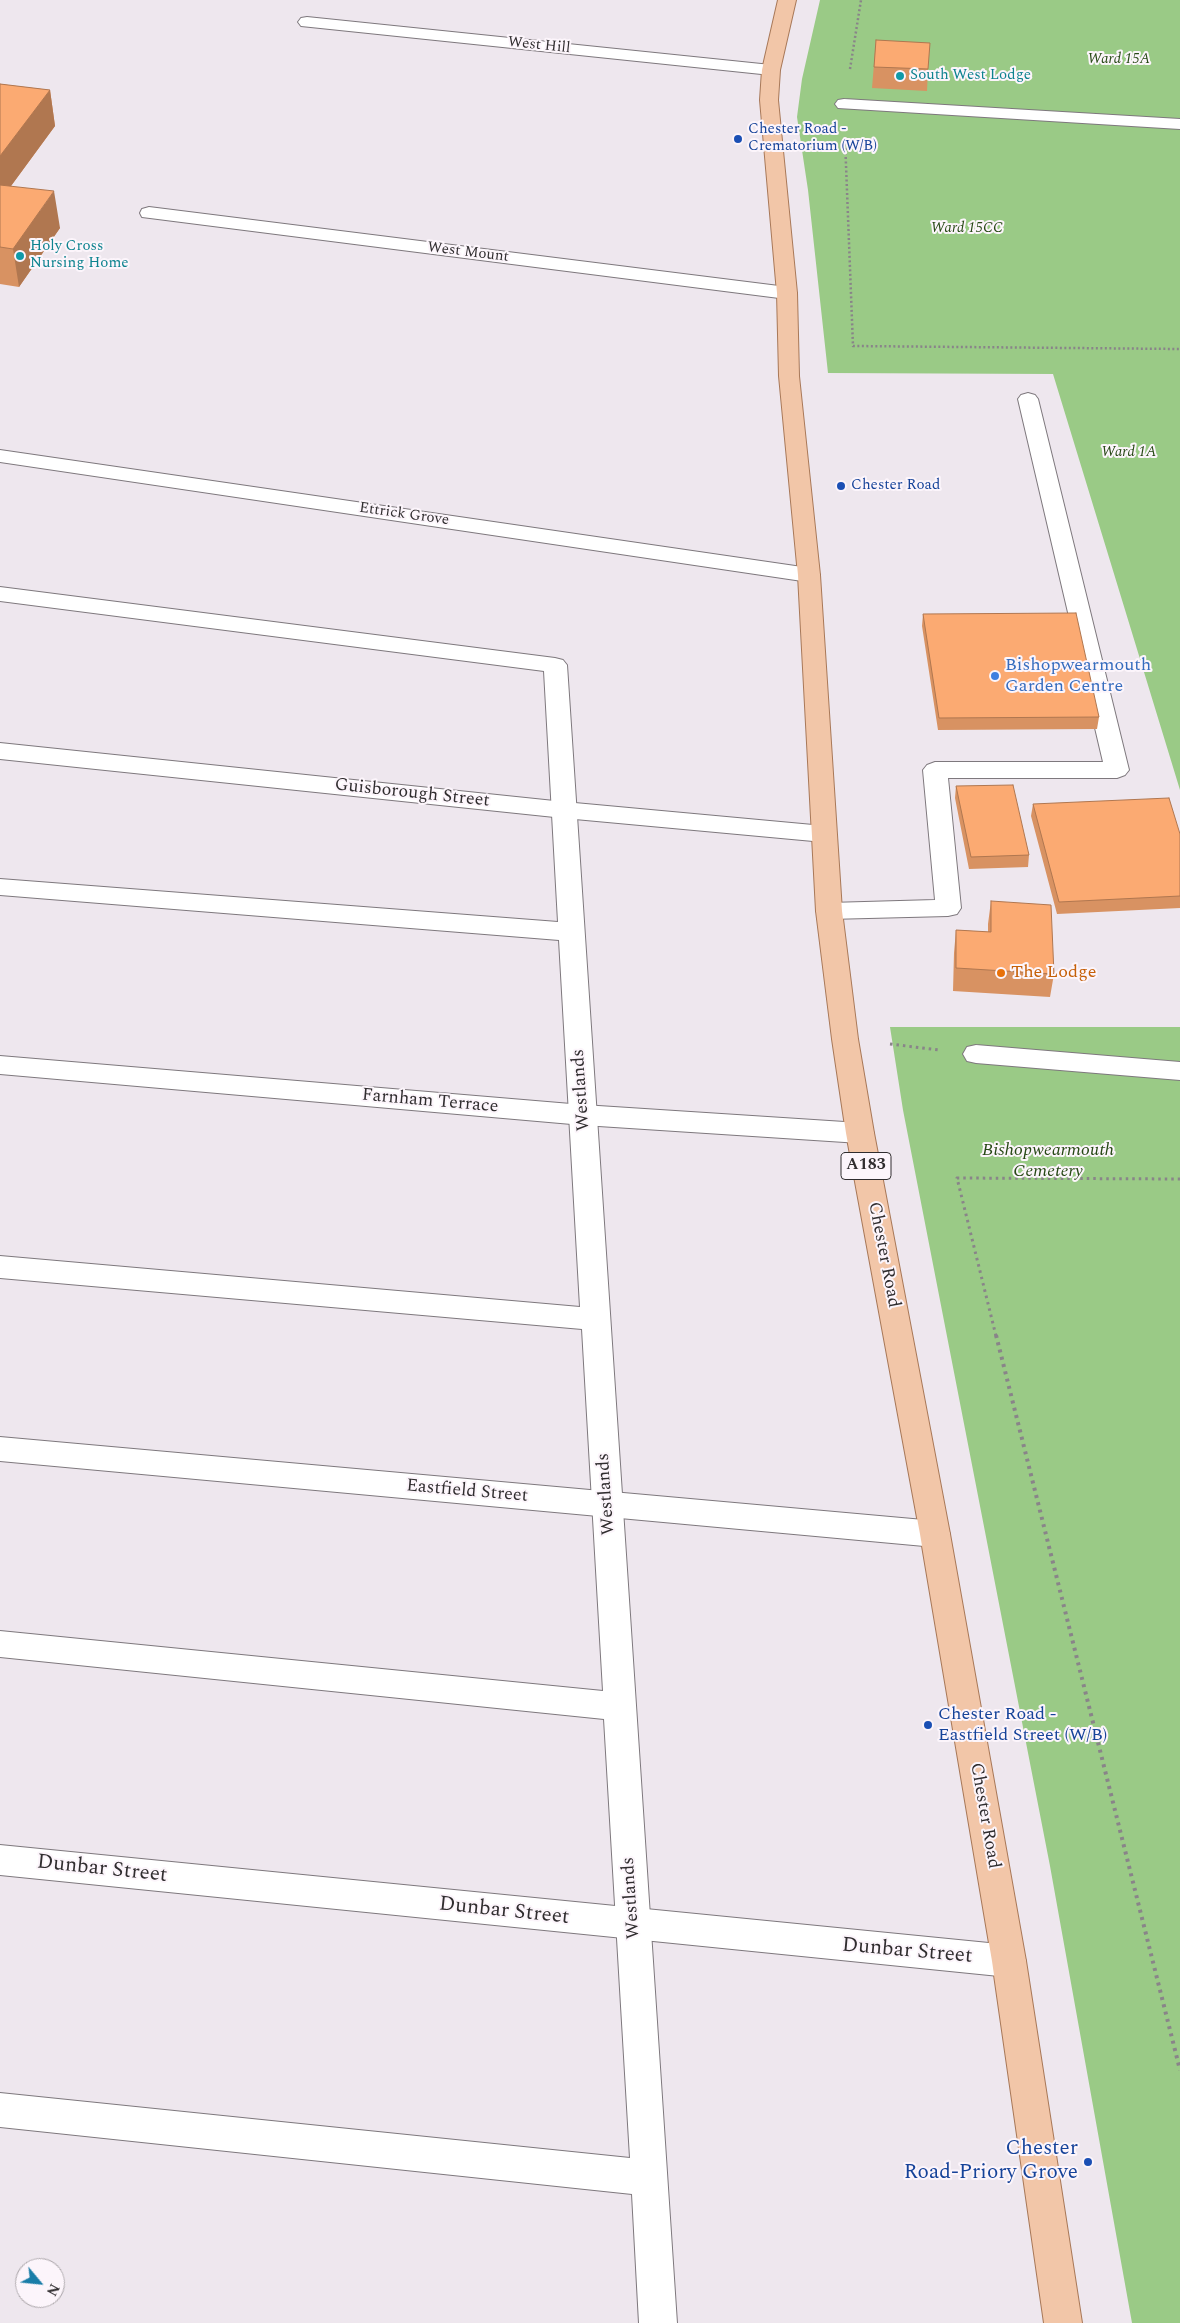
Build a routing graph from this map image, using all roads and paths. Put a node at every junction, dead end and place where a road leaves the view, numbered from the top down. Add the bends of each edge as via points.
1 (787, 0) edge
2 (861, 0) edge
3 (307, 22) dead end
4 (771, 70) junction
5 (844, 104) junction
6 (1180, 124) edge
7 (148, 213) dead end
8 (787, 293) junction
9 (1180, 349) edge
10 (1028, 399) dead end
11 (0, 456) edge
12 (809, 575) junction
13 (0, 594) edge
14 (0, 750) edge
15 (564, 810) junction
16 (824, 834) junction
17 (0, 887) edge
18 (829, 911) junction
19 (572, 932) junction
20 (845, 1039) junction
21 (976, 1054) joint
22 (0, 1064) edge
23 (1180, 1071) edge
24 (583, 1115) junction
25 (860, 1133) junction
26 (1180, 1179) edge
27 (0, 1267) edge
28 (596, 1319) junction
29 (0, 1449) edge
30 (608, 1504) junction
31 (934, 1534) junction
32 (0, 1644) edge
33 (620, 1707) junction
34 (0, 1860) edge
35 (634, 1925) junction
36 (1009, 1961) junction
37 (1180, 2070) edge
38 (0, 2110) edge
39 (649, 2178) junction
40 (658, 2323) edge
41 (1063, 2323) edge

1 - 4 main road, Chester Road / A183
2 - 5 path
3 - 4 street, West Hill
4 - 8 main road, Chester Road / A183 via 769,100
5 - 6 street
5 - 9 path via 853,346
7 - 8 street, West Mount
8 - 12 main road, Chester Road / A183 via 789,376
10 - 18 street via 1117,770 935,770 948,908
11 - 12 street, Ettrick Grove
12 - 16 main road, Chester Road / A183
13 - 15 street, Westlands via 555,664
14 - 15 street, Guisborough Street
15 - 16 street, Guisborough Street
15 - 19 street, Westlands
16 - 18 main road, Chester Road / A183
17 - 19 street
18 - 20 main road, Chester Road / A183
19 - 24 street, Westlands
20 - 21 path
20 - 25 main road, Chester Road / A183
21 - 23 street
22 - 24 street, Farnham Terrace
24 - 25 street, Farnham Terrace
24 - 28 street, Westlands
25 - 31 main road, Chester Road / A183
26 - 37 path via 957,1178
27 - 28 street
28 - 30 street, Westlands
29 - 30 street, Eastfield Street
30 - 31 street, Eastfield Street
30 - 33 street, Westlands
31 - 36 main road, Chester Road / A183
32 - 33 street
33 - 35 street, Westlands
34 - 35 street, Dunbar Street
35 - 36 street, Dunbar Street
35 - 39 street, Westlands
36 - 41 main road, Chester Road / A183
38 - 39 street
39 - 40 street, Westlands

